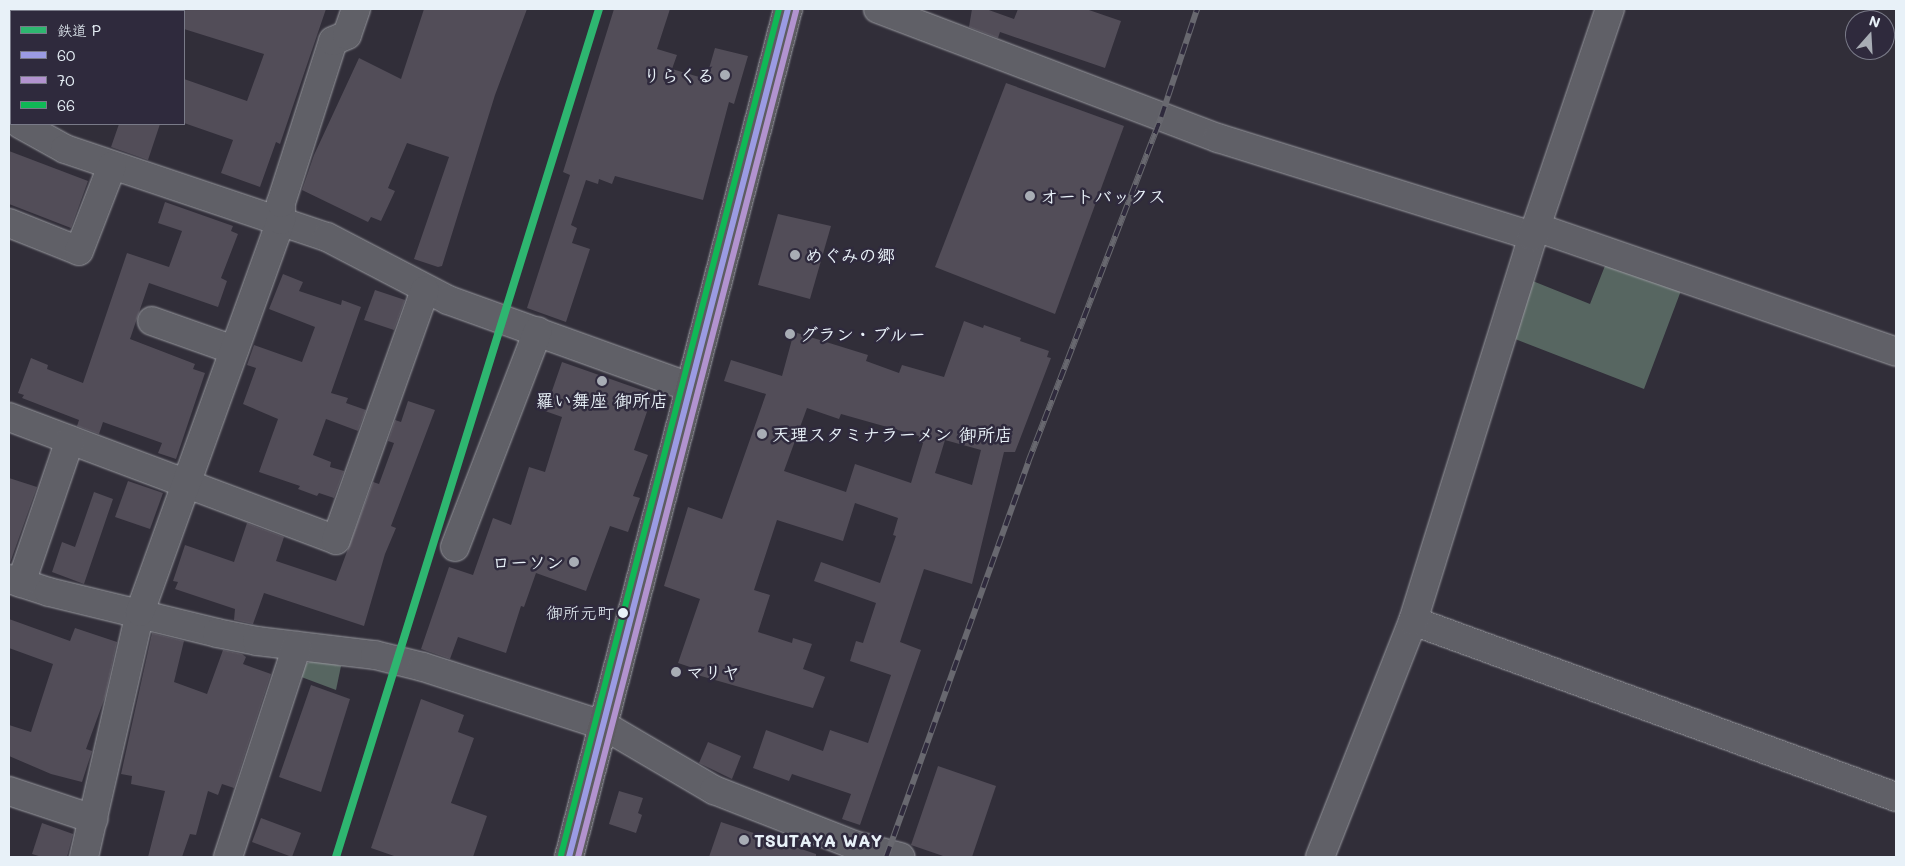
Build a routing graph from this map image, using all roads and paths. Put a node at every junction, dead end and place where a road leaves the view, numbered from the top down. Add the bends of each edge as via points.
1 (356, 9) edge
2 (788, 9) edge
3 (878, 9) edge
4 (1610, 9) edge
5 (22, 125) edge
6 (112, 166) junction
7 (281, 220) junction
8 (9, 224) edge
9 (1534, 232) junction
10 (425, 290) junction
11 (152, 321) dead end
12 (538, 331) junction
13 (234, 350) junction
14 (1896, 352) edge
15 (689, 387) junction
16 (9, 417) edge
17 (70, 440) junction
18 (186, 485) junction
19 (455, 547) dead end
20 (15, 581) edge
21 (140, 612) junction
22 (1413, 621) junction
23 (297, 646) junction
24 (603, 725) junction
25 (9, 791) edge
26 (1896, 797) edge
27 (93, 819) junction
28 (84, 857) edge
29 (228, 857) edge
30 (569, 857) edge
31 (900, 857) edge
32 (1320, 857) edge

1 - 7 street via 347,35 333,41 281,203
2 - 15 highway
3 - 9 street via 1218,138
4 - 9 street
5 - 6 street via 65,149
6 - 7 street
6 - 8 street via 79,251
7 - 10 street via 356,251
7 - 13 street
9 - 14 street
9 - 22 street
10 - 12 street
10 - 18 street via 336,540
11 - 13 street
12 - 15 street
12 - 19 street
13 - 18 street
15 - 24 highway
16 - 17 street
17 - 18 street
17 - 20 street
18 - 21 street
20 - 21 street
21 - 23 street via 217,633
21 - 27 street
22 - 26 street
22 - 32 street
23 - 24 street via 398,660
23 - 29 street
24 - 30 highway
24 - 31 street via 714,790 854,845
25 - 27 street
27 - 28 street

